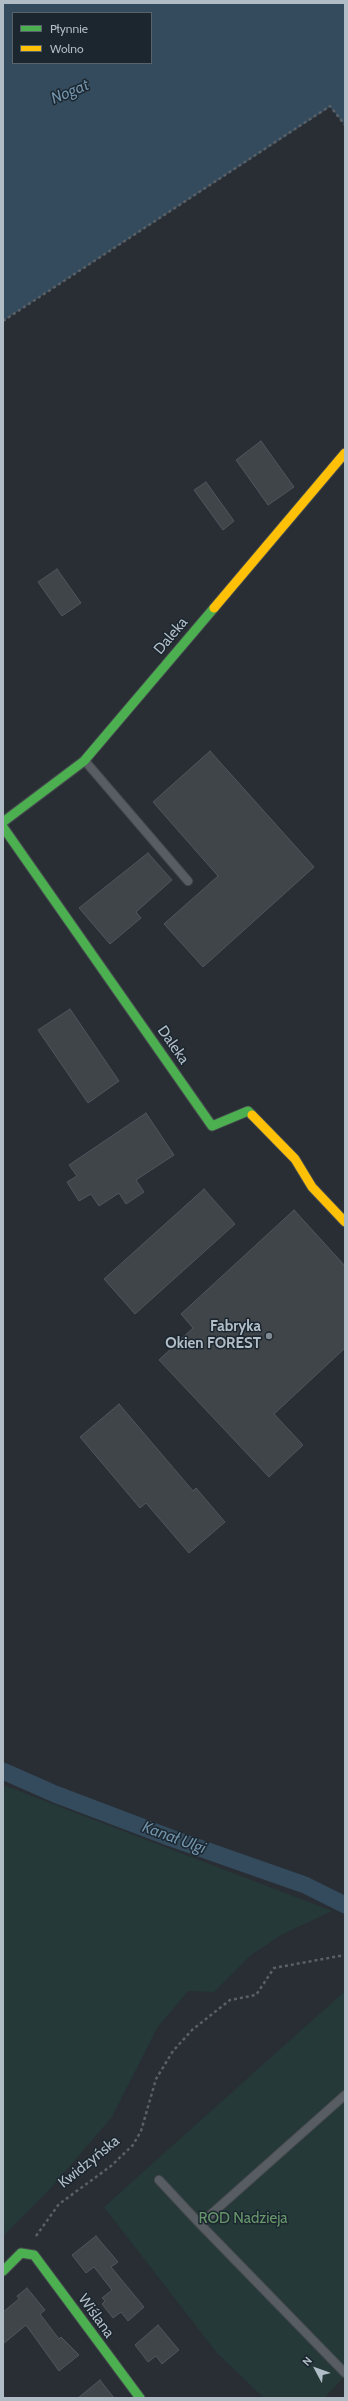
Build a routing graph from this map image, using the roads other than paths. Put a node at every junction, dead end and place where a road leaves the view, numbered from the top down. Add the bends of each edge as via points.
1 (345, 453) edge
2 (84, 760) junction
3 (3, 822) edge
4 (3, 828) edge
5 (188, 881) dead end
6 (345, 1222) edge
7 (345, 2095) edge
8 (159, 2180) dead end
9 (200, 2224) junction
10 (3, 2271) edge
11 (345, 2373) edge
12 (140, 2398) edge

1 - 2 street, Daleka
2 - 3 street, Daleka
2 - 5 lane
4 - 6 street, Daleka via 212,1126 248,1111 295,1159 312,1187
7 - 9 lane
8 - 9 lane
9 - 11 lane
10 - 12 street, Wiślana via 22,2253 34,2255

